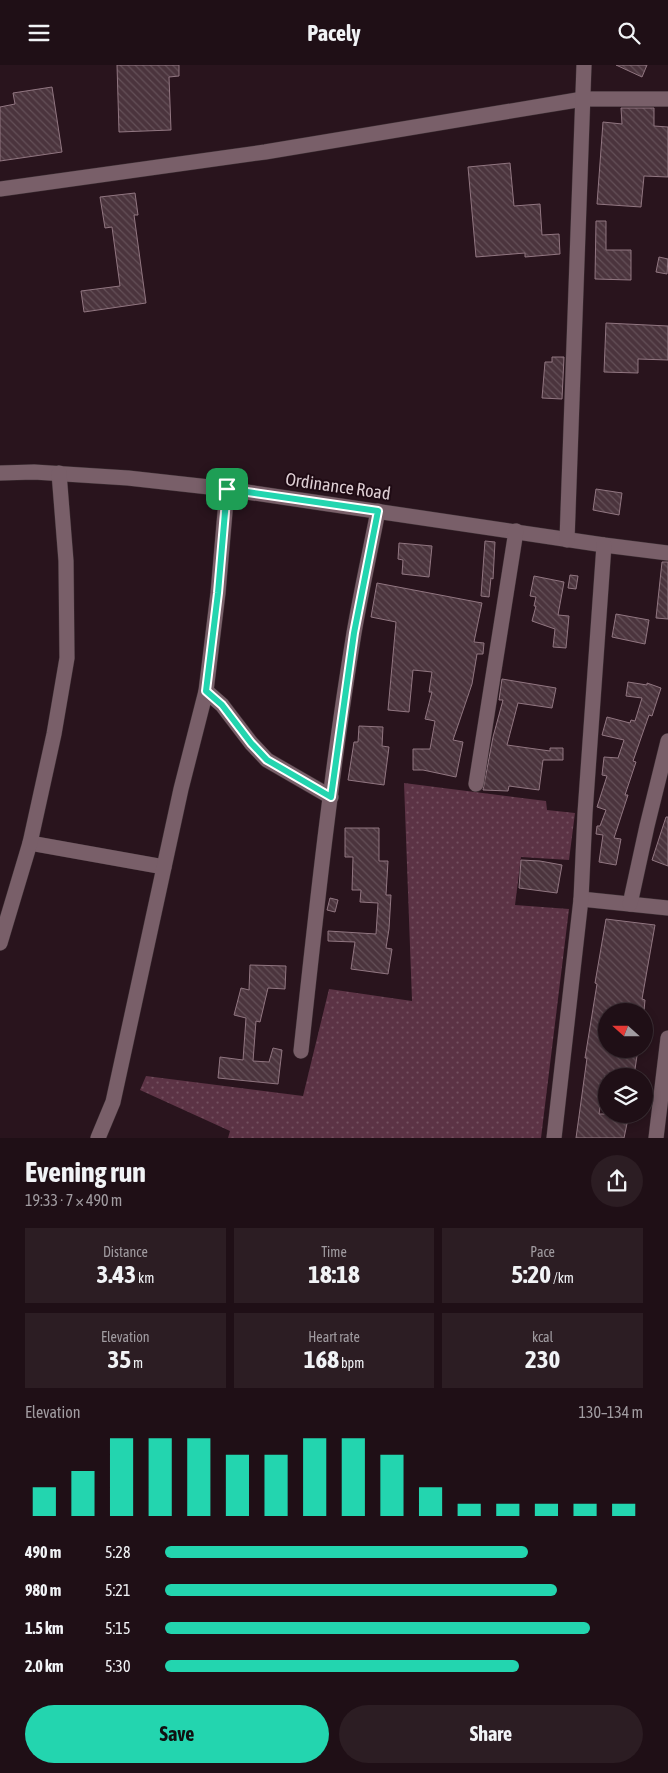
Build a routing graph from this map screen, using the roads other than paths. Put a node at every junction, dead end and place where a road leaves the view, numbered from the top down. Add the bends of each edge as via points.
1 (584, 65) edge
2 (583, 99) junction
3 (668, 99) edge
4 (0, 189) edge
5 (0, 473) edge
6 (59, 473) junction
7 (227, 489) junction
8 (378, 511) junction
9 (516, 531) junction
10 (567, 540) junction
11 (604, 545) junction
12 (668, 553) edge
13 (206, 691) junction
14 (668, 741) edge
15 (476, 784) dead end
16 (331, 797) junction
17 (30, 843) junction
18 (164, 867) junction
19 (581, 899) junction
20 (630, 903) junction
21 (668, 909) edge
22 (0, 943) edge
23 (668, 1038) edge
24 (301, 1051) dead end
25 (98, 1138) edge
26 (554, 1138) edge
27 (656, 1138) edge

1 - 2 street
2 - 3 street
2 - 4 street via 265,152
2 - 10 street
5 - 6 street, Ordinance Road
6 - 7 street, Ordinance Road
6 - 17 street via 66,561 67,658
7 - 8 street, Ordinance Road
7 - 13 street
8 - 9 street, Ordinance Road
8 - 16 street via 354,633
9 - 10 street, Ordinance Road
9 - 15 street
10 - 11 street, Ordinance Road
11 - 12 street, Ordinance Road
11 - 19 street
13 - 16 street via 222,705 267,760
13 - 18 street
14 - 20 street
16 - 24 street
17 - 18 street
17 - 22 street
18 - 25 street via 112,1102
19 - 20 street
19 - 26 street
20 - 21 street
23 - 27 street

